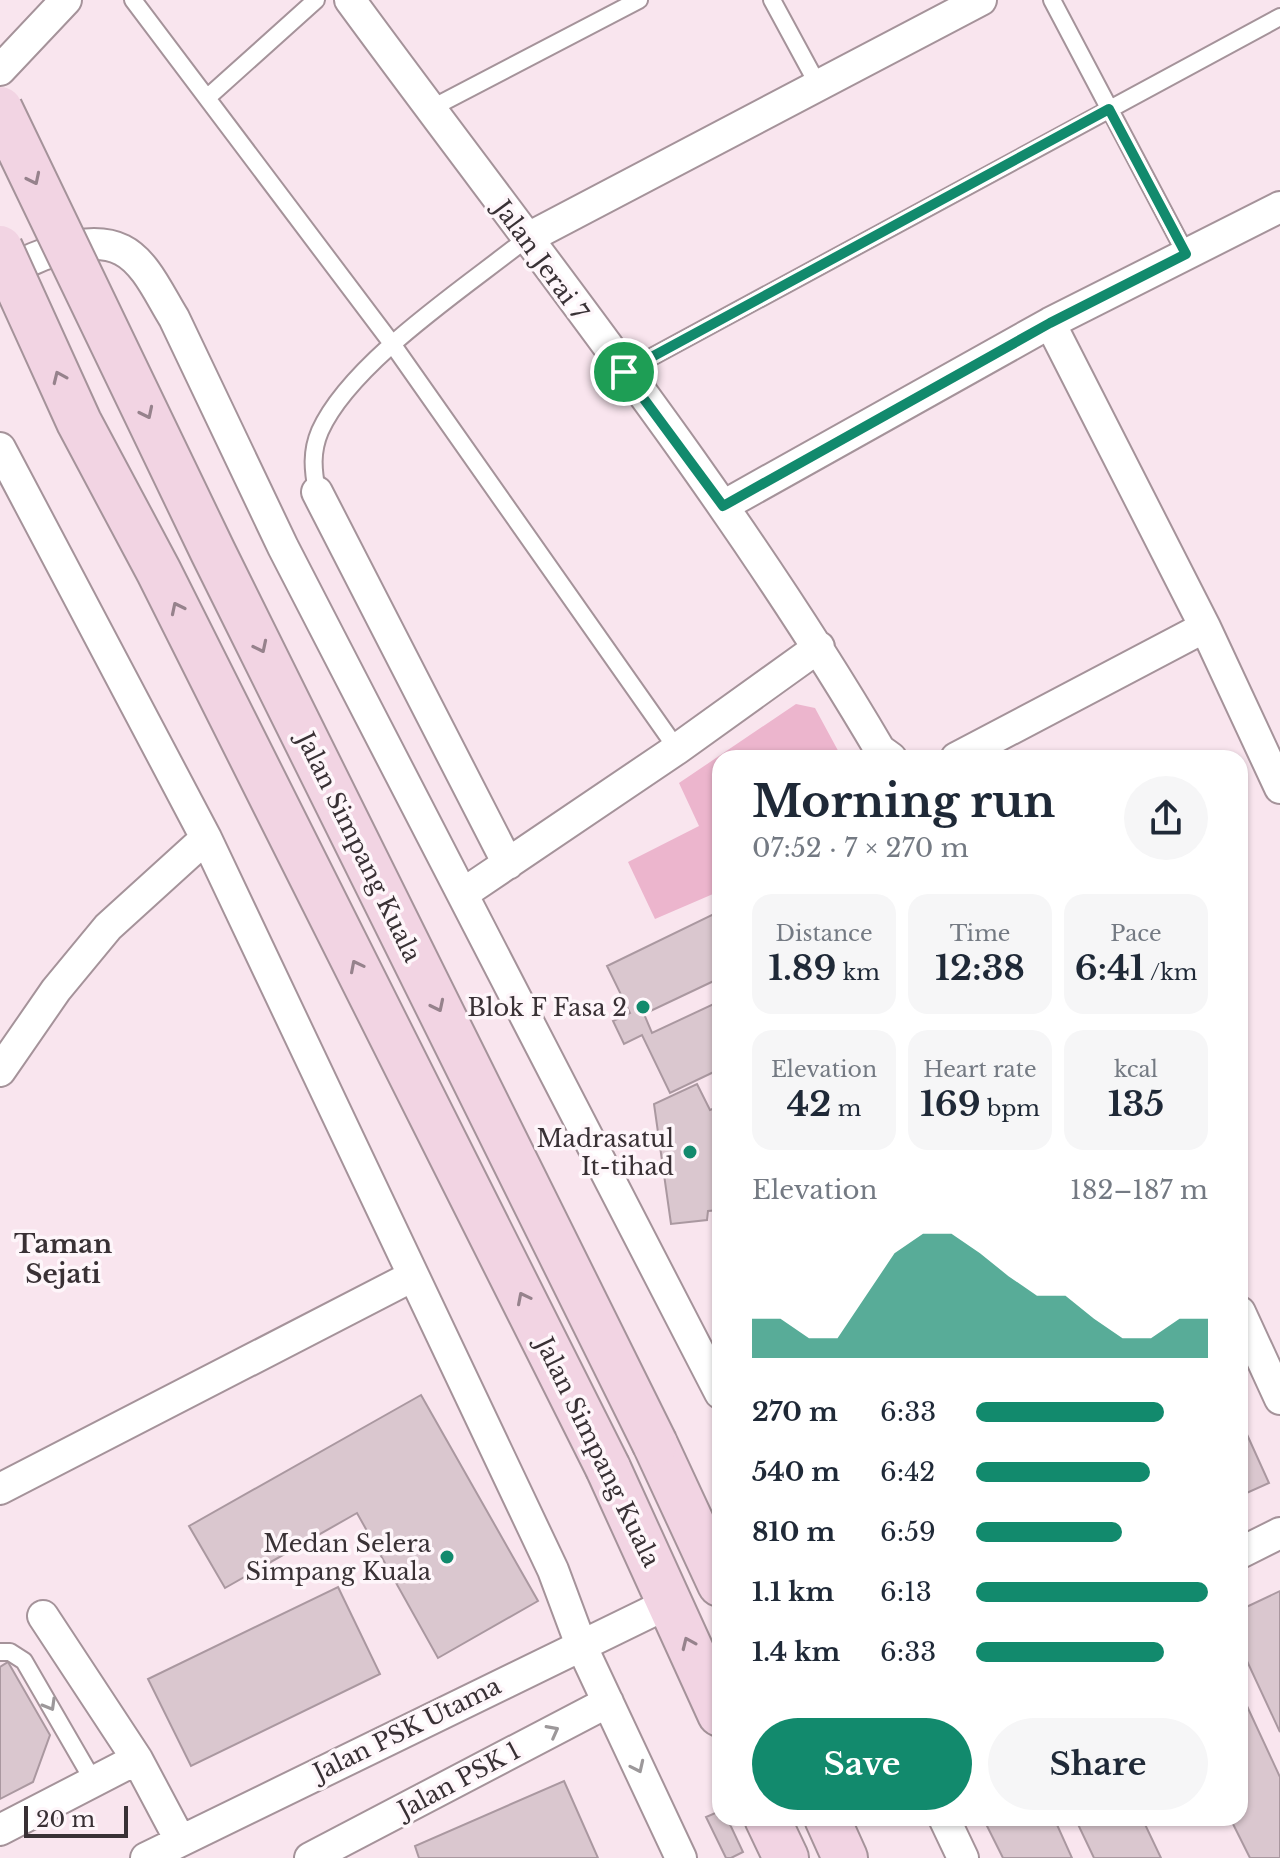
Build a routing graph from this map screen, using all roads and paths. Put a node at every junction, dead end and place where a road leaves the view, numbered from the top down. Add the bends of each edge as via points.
1 (66, 0) edge
2 (133, 0) edge
3 (316, 0) edge
4 (350, 0) edge
5 (639, 0) edge
6 (772, 0) edge
7 (981, 0) edge
8 (1052, 0) edge
9 (1280, 17) edge
10 (0, 70) edge
11 (817, 83) junction
12 (208, 97) junction
13 (0, 109) edge
14 (430, 109) junction
15 (1109, 109) junction
16 (1280, 207) edge
17 (526, 239) junction
18 (0, 248) edge
19 (1186, 254) junction
20 (0, 278) edge
21 (1050, 323) junction
22 (393, 345) junction
23 (624, 372) junction
24 (0, 448) edge
25 (8, 483) edge
26 (317, 492) joint
27 (723, 506) junction
28 (1205, 627) junction
29 (819, 647) junction
30 (677, 749) junction
31 (880, 750) edge
32 (971, 750) edge
33 (1280, 788) edge
34 (206, 838) junction
35 (508, 864) junction
36 (464, 893) junction
37 (0, 1071) edge
38 (413, 1276) junction
39 (1248, 1329) edge
40 (712, 1356) edge
41 (1280, 1399) edge
42 (0, 1489) edge
43 (1280, 1533) edge
44 (1248, 1549) edge
45 (712, 1555) edge
46 (669, 1603) junction
47 (43, 1616) dead end
48 (581, 1645) junction
49 (0, 1652) edge
50 (712, 1697) edge
51 (608, 1702) junction
52 (137, 1759) junction
53 (94, 1782) junction
54 (771, 1826) edge
55 (831, 1826) edge
56 (948, 1826) edge
57 (0, 1830) edge
58 (180, 1840) junction
59 (146, 1858) edge
60 (310, 1858) edge
61 (681, 1858) edge
62 (786, 1858) edge
63 (845, 1858) edge
64 (963, 1858) edge

1 - 10 street
2 - 12 lane
3 - 12 lane
4 - 14 street, Jalan Jerai 7
5 - 14 lane
6 - 11 lane
7 - 11 street
8 - 15 lane
9 - 15 lane
11 - 17 street
12 - 22 lane
13 -> 45 main road, Jalan Simpang Kuala, bridge via 213,552
14 - 17 street, Jalan Jerai 7
15 - 19 lane
15 - 23 lane
16 - 19 street
17 - 22 lane
17 - 23 street, Jalan Jerai 7
46 -> 18 main road, Jalan Simpang Kuala, bridge via 608,1468 79,422
19 - 21 street
20 - 36 street via 42,253 97,245 121,250 141,266 174,318 283,547
21 - 27 street
21 - 28 street
22 - 26 lane via 334,407 319,433 312,461
22 - 30 lane
23 - 27 street, Jalan Jerai 7
24 - 25 street
25 - 34 street
26 - 35 street
27 - 29 street, Jalan Jerai 7
28 - 32 street
28 - 33 street
29 - 30 street
29 - 31 street, Jalan Jerai 7
30 - 35 street
34 - 37 street via 108,927
34 - 38 street
35 - 36 street
36 - 40 street
38 - 42 street
38 - 48 street via 553,1570
39 - 41 street
43 - 44 street
46 - 48 street, Jalan PSK Utama
50 -> 46 main road, Jalan Simpang Kuala
47 - 52 street
48 - 51 street
48 - 58 street, Jalan PSK Utama
49 -> 53 lane via 24,1661
60 -> 51 street, Jalan PSK 1
51 -> 61 street
52 - 53 street
52 - 58 street
53 - 57 street
54 - 62 main road
55 - 63 main road
56 - 64 street
58 - 59 street, Jalan PSK Utama

